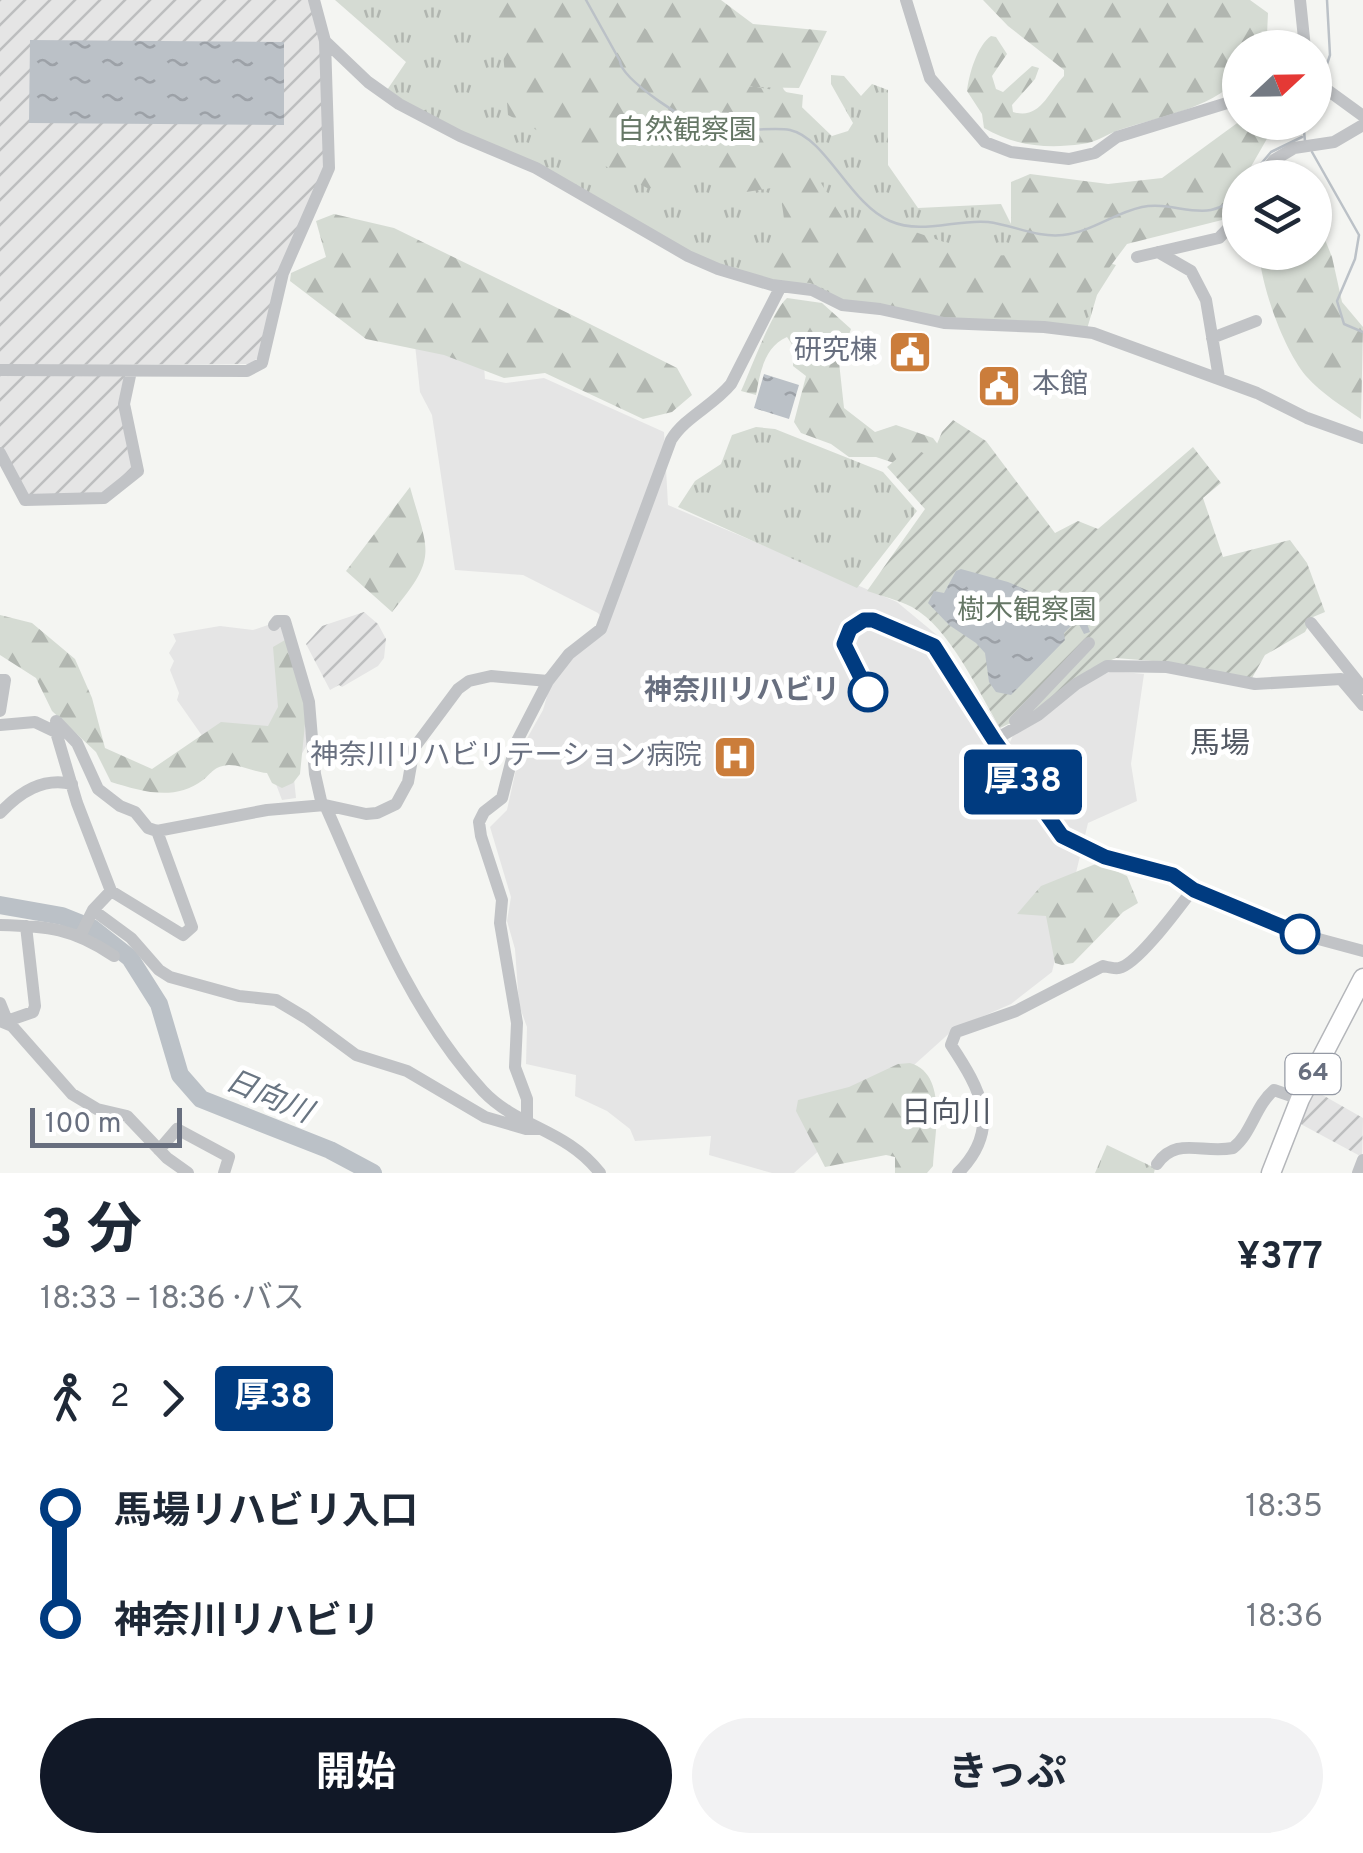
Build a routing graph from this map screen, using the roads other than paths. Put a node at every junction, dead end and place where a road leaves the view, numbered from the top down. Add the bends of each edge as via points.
1 (314, 0) edge
2 (906, 0) edge
3 (1300, 0) edge
4 (1303, 30) edge
5 (325, 41) junction
6 (1332, 95) edge
7 (1222, 105) edge
8 (1363, 116) edge
9 (1363, 125) edge
10 (1274, 160) edge
11 (1222, 236) edge
12 (1158, 252) junction
13 (1137, 257) dead end
14 (781, 286) junction
15 (1256, 321) dead end
16 (1212, 338) junction
17 (0, 370) edge
18 (132, 371) junction
19 (1219, 378) junction
20 (1363, 438) edge
21 (0, 453) edge
22 (1310, 623) dead end
23 (274, 625) dead end
24 (1089, 643) dead end
25 (0, 680) edge
26 (548, 681) junction
27 (1363, 688) edge
28 (1363, 706) edge
29 (0, 711) edge
30 (35, 722) junction
31 (0, 725) edge
32 (1006, 730) junction
33 (994, 740) dead end
34 (72, 784) junction
35 (1033, 796) dead end
36 (323, 805) junction
37 (0, 813) edge
38 (156, 831) junction
39 (111, 890) junction
40 (1194, 890) junction
41 (92, 912) junction
42 (0, 925) edge
43 (26, 926) junction
44 (80, 934) junction
45 (1363, 951) edge
46 (114, 956) dead end
47 (1361, 989) edge
48 (0, 1003) edge
49 (5, 1022) edge
50 (1300, 1099) junction
51 (527, 1120) junction
52 (544, 1129) junction
53 (158, 1150) junction
54 (1363, 1160) edge
55 (1157, 1164) dead end
56 (188, 1173) edge
57 (224, 1173) edge
58 (600, 1173) edge
59 (958, 1173) edge
60 (1271, 1173) edge
61 (1358, 1173) edge

1 - 5 street
2 - 7 street via 930,78 985,142 1012,152 1069,160
3 - 4 street
5 - 14 street via 382,93 433,122 536,168 688,256
5 - 18 street via 329,168 283,272 262,364 247,371
6 - 8 street
9 - 10 street via 1334,142
11 - 12 street
12 - 13 street
12 - 16 street via 1191,271 1206,300
14 - 19 street via 812,290 842,305 944,323 1088,332
14 - 26 street via 722,396 671,440 601,629
15 - 16 street
16 - 19 street
17 - 18 street
18 - 21 street via 124,404 138,471 107,497 26,500
19 - 20 street
22 - 27 street
23 - 36 street via 284,621 310,702
24 - 32 street
25 - 29 street
26 - 36 street via 469,681 414,748 396,804 366,814
26 - 51 street via 516,743 502,798 480,822 502,900
28 - 32 street via 1342,679 1255,684 1124,663 1094,672 1038,715
30 - 31 street
30 - 34 street via 56,732
30 - 38 street via 56,721 76,743 98,790
32 - 33 street
34 - 37 street via 43,784 17,795
34 - 39 street
35 - 40 street via 1070,842 1173,875
36 - 38 street
36 - 51 street via 424,1012 484,1092
38 - 39 street via 192,928 183,935
39 - 41 street
40 - 45 street via 1300,934
40 - 59 street via 1125,966 1103,966 952,1036 951,1045 978,1086 983,1131
41 - 44 street
41 - 52 street via 170,977 276,1000 356,1055 407,1071 485,1117
42 - 43 street
43 - 44 street
43 - 49 street via 36,1006
44 - 46 street
47 - 50 main road, 64
48 - 49 street
49 - 53 street via 66,1089 86,1104 126,1116
50 - 55 street via 1274,1090 1232,1148 1175,1148
50 - 60 main road, 64
51 - 52 street
52 - 58 street via 582,1151
53 - 56 street
53 - 57 street via 177,1129 229,1157
54 - 61 street

